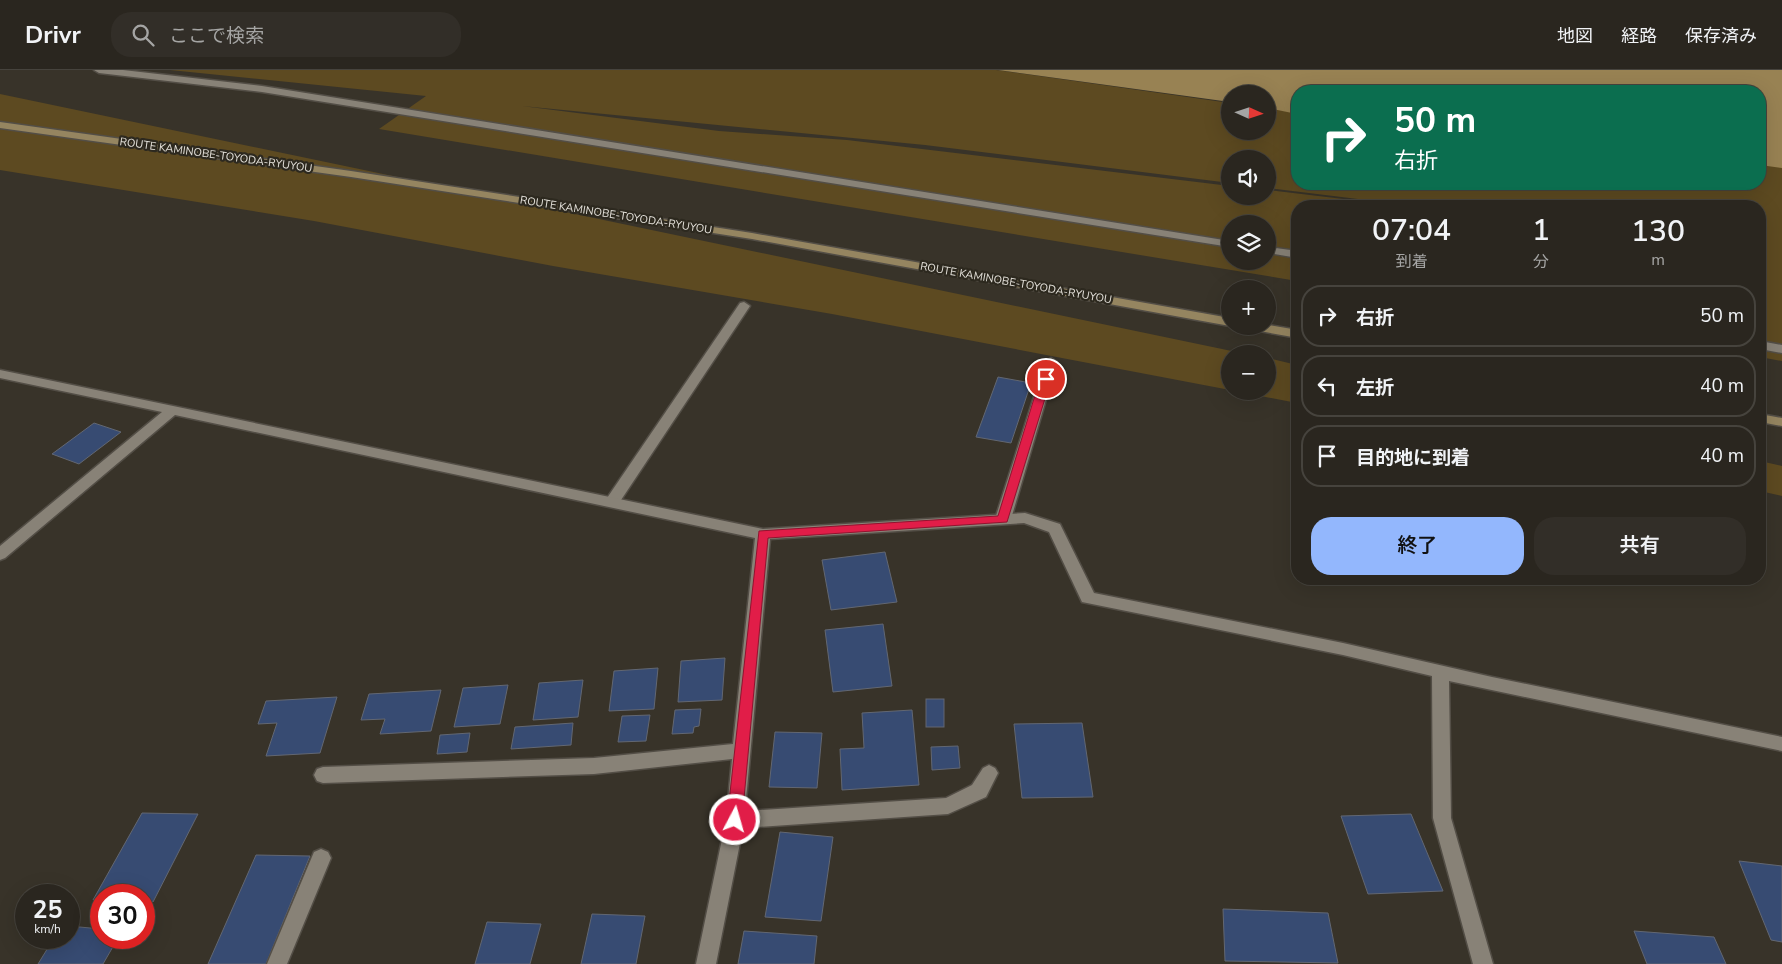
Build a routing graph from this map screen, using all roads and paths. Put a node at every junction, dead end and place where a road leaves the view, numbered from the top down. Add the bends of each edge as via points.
1 (99, 70) edge
2 (0, 125) edge
3 (1221, 243) edge
4 (1276, 251) edge
5 (1291, 254) edge
6 (744, 306) dead end
7 (1221, 320) edge
8 (1276, 330) edge
9 (1291, 333) edge
10 (1766, 346) edge
11 (1782, 349) edge
12 (1051, 362) dead end
13 (0, 374) edge
14 (173, 410) junction
15 (1766, 419) edge
16 (1782, 422) edge
17 (612, 502) junction
18 (1003, 519) junction
19 (763, 534) junction
20 (0, 554) edge
21 (1440, 672) junction
22 (1782, 744) edge
23 (741, 751) junction
24 (989, 773) dead end
25 (323, 775) dead end
26 (735, 820) junction
27 (321, 858) dead end
28 (277, 964) edge
29 (706, 964) edge
30 (1483, 964) edge

1 - 3 street via 262,89
2 - 7 main road, ROUTE KAMINOBE-TOYODA-RYUYOU via 351,174 752,236
4 - 5 street
6 - 17 street
8 - 9 main road
10 - 11 street
12 - 18 street
13 - 14 street
14 - 17 street
14 - 20 street
15 - 16 main road
17 - 19 street
18 - 19 street
18 - 21 street via 1025,518 1055,528 1088,598 1343,649
19 - 23 street
21 - 22 street
21 - 30 street via 1442,818
23 - 25 street via 594,766
23 - 26 street
24 - 26 street via 979,790 948,806
26 - 29 street
27 - 28 street

